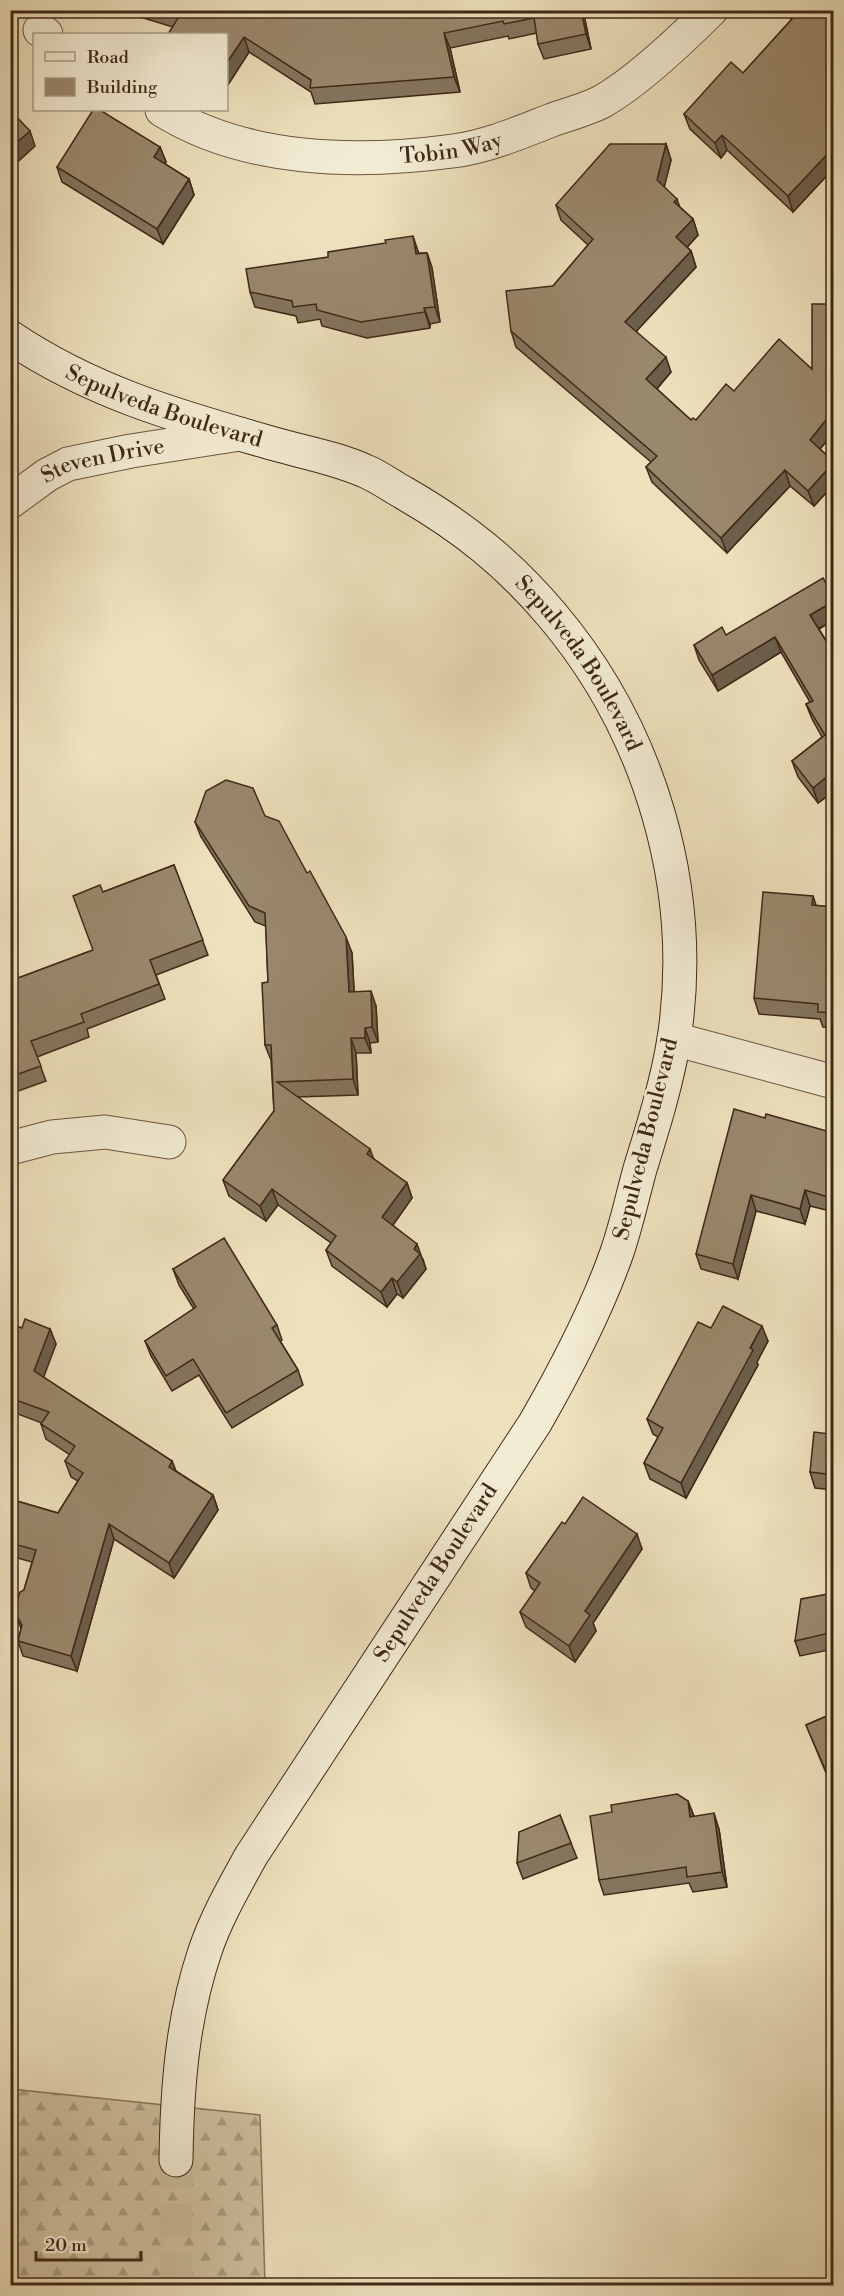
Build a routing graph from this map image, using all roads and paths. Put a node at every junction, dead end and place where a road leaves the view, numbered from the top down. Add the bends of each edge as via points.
1 (711, 10) edge
2 (164, 111) edge
3 (10, 337) edge
4 (240, 434) junction
5 (10, 502) edge
6 (674, 1040) junction
7 (834, 1082) edge
8 (169, 1142) dead end
9 (10, 1148) edge
10 (176, 2160) tunnel mouth

1 - 2 main road, Tobin Way via 676,45 603,101 529,129 454,151 304,156 238,143
3 - 4 main road, Sepulveda Boulevard via 76,377 156,409
4 - 5 main road, Steven Drive via 87,458 47,475
4 - 6 main road, Sepulveda Boulevard via 364,470 452,520 522,579 584,653 623,721 665,830 678,903
6 - 7 main road
6 - 10 main road, Sepulveda Boulevard via 617,1252 566,1369 535,1423 251,1856 225,1905 205,1950 192,1995 177,2099
8 - 9 main road via 105,1132 52,1137

